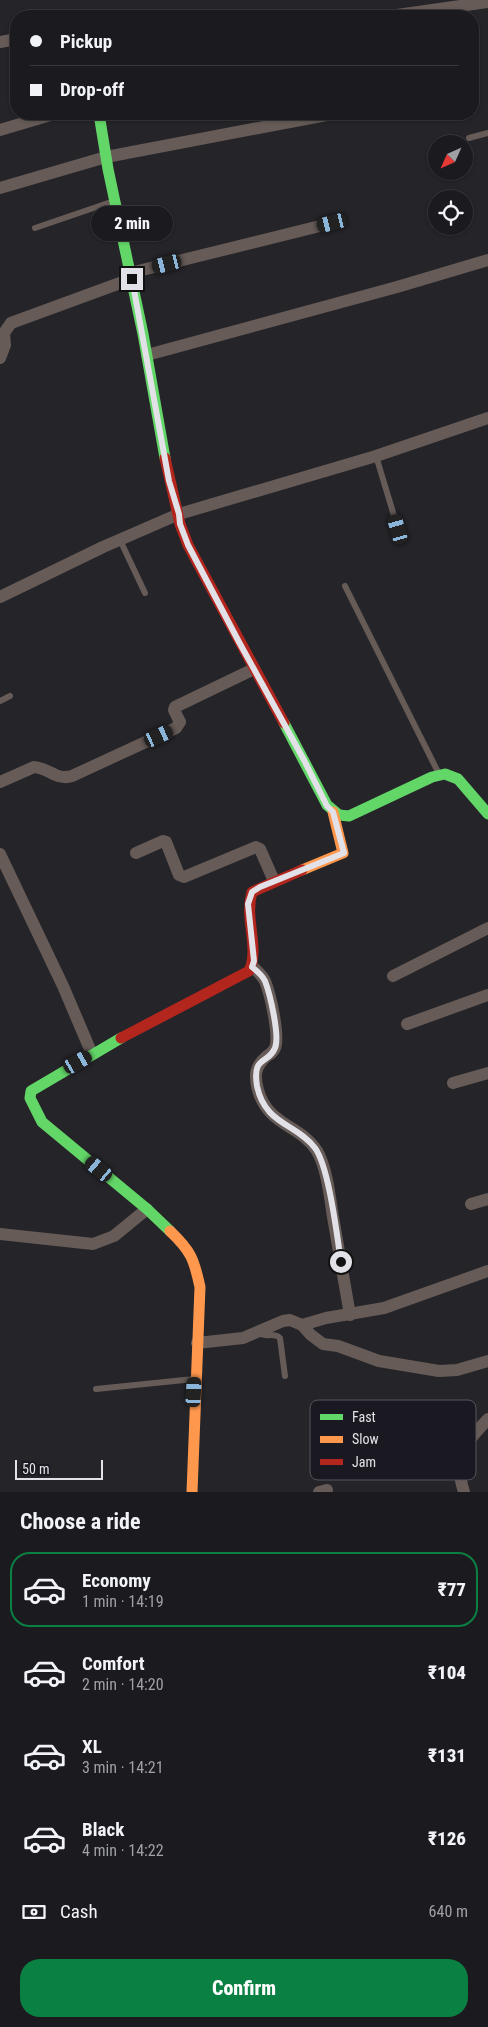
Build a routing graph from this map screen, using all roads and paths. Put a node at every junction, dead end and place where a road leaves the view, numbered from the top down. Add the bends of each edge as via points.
1 (488, 2) edge
2 (432, 10) edge
3 (34, 120) edge
4 (100, 120) edge
5 (300, 120) edge
6 (0, 130) edge
7 (488, 133) edge
8 (473, 137) edge
9 (106, 157) junction
10 (0, 188) edge
11 (115, 200) junction
12 (332, 223) dead end
13 (35, 228) dead end
14 (488, 260) edge
15 (131, 276) junction
16 (147, 355) junction
17 (0, 358) edge
18 (488, 418) edge
19 (376, 456) junction
20 (179, 514) junction
21 (398, 529) dead end
22 (120, 540) junction
23 (345, 586) dead end
24 (145, 593) dead end
25 (0, 597) edge
26 (254, 670) junction
27 (10, 696) dead end
28 (0, 701) edge
29 (440, 776) junction
30 (0, 782) edge
31 (333, 812) junction
32 (488, 814) edge
33 (136, 853) dead end
34 (0, 854) edge
35 (274, 881) junction
36 (488, 928) edge
37 (252, 967) junction
38 (393, 976) dead end
39 (488, 995) edge
40 (407, 1024) dead end
41 (92, 1054) junction
42 (488, 1073) edge
43 (453, 1083) dead end
44 (488, 1199) edge
45 (471, 1204) dead end
46 (147, 1209) junction
47 (0, 1234) edge
48 (488, 1271) edge
49 (350, 1314) junction
50 (302, 1325) junction
51 (258, 1332) junction
52 (197, 1343) junction
53 (488, 1361) edge
54 (285, 1376) dead end
55 (195, 1379) junction
56 (96, 1390) dead end
57 (488, 1419) edge
58 (476, 1433) edge
59 (460, 1480) edge
60 (192, 1492) edge
61 (464, 1492) edge

1 - 2 street
3 - 6 street
4 - 9 street
5 - 9 street
7 - 8 lane
9 - 10 street
9 - 11 street
11 - 13 lane
11 - 15 street
12 - 15 street
14 - 16 street
15 - 16 street
15 - 17 street via 12,323 4,333 5,345
16 - 20 street via 169,481
18 - 19 street
19 - 20 street
19 - 21 lane
20 - 22 street
20 - 26 street via 188,545
22 - 24 lane
22 - 25 street
23 - 29 lane
26 - 30 street via 175,707 180,722 176,728 72,776 59,777 34,767
26 - 31 street
27 - 28 lane
29 - 31 street via 349,816
29 - 32 street via 445,774 458,779
31 - 35 street via 344,853
33 - 35 street via 166,842 179,875 184,877 256,847 260,849
34 - 41 street
35 - 37 street via 252,892 248,904
36 - 38 street
37 - 41 street
37 - 49 street via 264,981 269,994 276,1038 273,1052 257,1068 258,1088 271,1114 311,1143 320,1156
39 - 40 street
41 - 46 street via 37,1086 30,1098 42,1122
42 - 43 street
44 - 45 street
46 - 47 street via 114,1236 93,1244
46 - 52 street via 185,1245 195,1263 200,1287
48 - 49 street via 384,1308
49 - 50 street
50 - 51 street via 283,1321
50 - 53 street via 323,1344 379,1361 439,1371 457,1370
51 - 52 street via 243,1338
51 - 54 lane via 280,1338
52 - 55 street
55 - 56 lane
55 - 60 street
57 - 58 street
59 - 61 street

